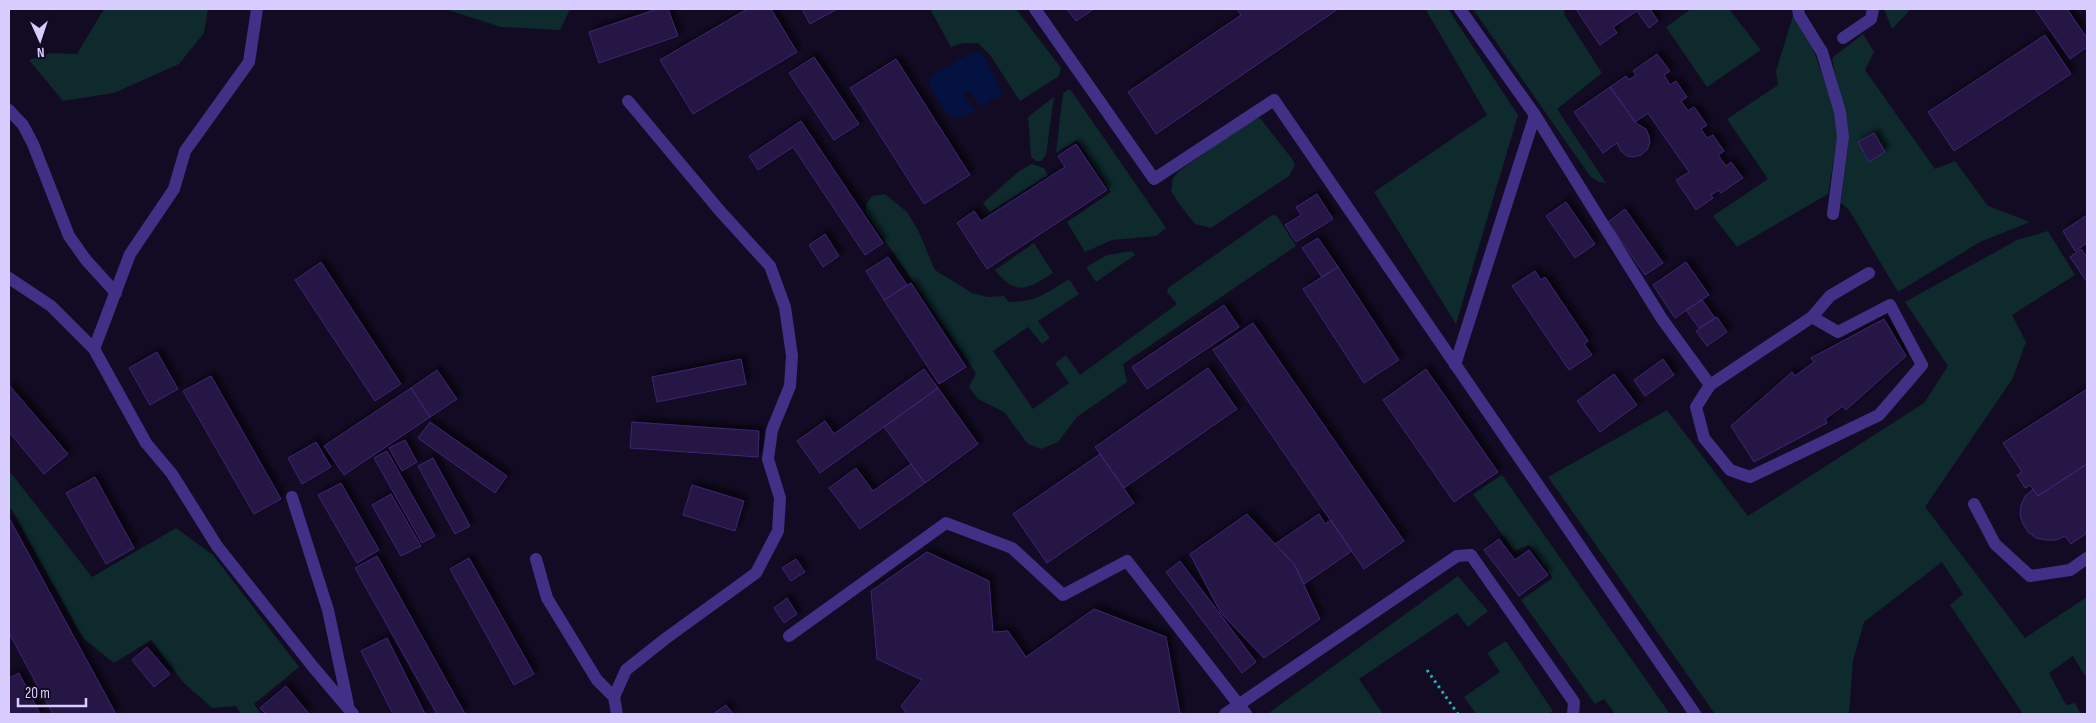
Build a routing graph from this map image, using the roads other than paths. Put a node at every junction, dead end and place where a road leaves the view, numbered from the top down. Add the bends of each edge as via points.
1 (257, 9) edge
2 (1035, 9) edge
3 (1460, 9) edge
4 (1798, 9) edge
5 (1873, 9) edge
6 (1843, 38) dead end
7 (628, 101) dead end
8 (9, 110) edge
9 (1535, 115) junction
10 (1833, 214) dead end
11 (1869, 273) dead end
12 (9, 278) edge
13 (116, 293) junction
14 (1812, 317) junction
15 (94, 349) junction
16 (1455, 365) junction
17 (1710, 386) junction
18 (292, 497) dead end
19 (1974, 504) dead end
20 (2087, 558) edge
21 (536, 559) dead end
22 (789, 636) dead end
23 (614, 697) junction
24 (1242, 709) edge
25 (351, 711) edge
26 (617, 714) edge
27 (1225, 714) edge
28 (1573, 714) edge
29 (1695, 714) edge

1 - 13 street via 250,62 185,151 174,189 130,254
2 - 16 street via 1154,179 1274,100
3 - 9 street
4 - 10 street via 1822,52 1840,112 1843,137
5 - 6 street via 1870,19
7 - 23 street via 770,266 785,307 792,356 790,386 772,430 768,459 780,498 778,531 756,573 626,670
8 - 13 street via 33,144 69,236
9 - 16 street
9 - 17 street via 1662,319
11 - 14 street via 1830,296
12 - 15 street via 51,306
13 - 15 street
14 - 17 street
14 - 17 street via 1838,332 1890,305 1922,365 1879,415 1750,477 1730,470 1704,438 1696,407
15 - 25 street via 146,443 172,474 217,546
16 - 29 street
18 - 25 street via 328,610
19 - 20 street via 1995,544 2030,576 2070,570
21 - 23 street via 547,598 597,680
22 - 24 street via 946,523 1012,548 1063,594 1127,561
23 - 26 street
24 - 27 street
24 - 28 street via 1457,556 1470,555 1574,702

